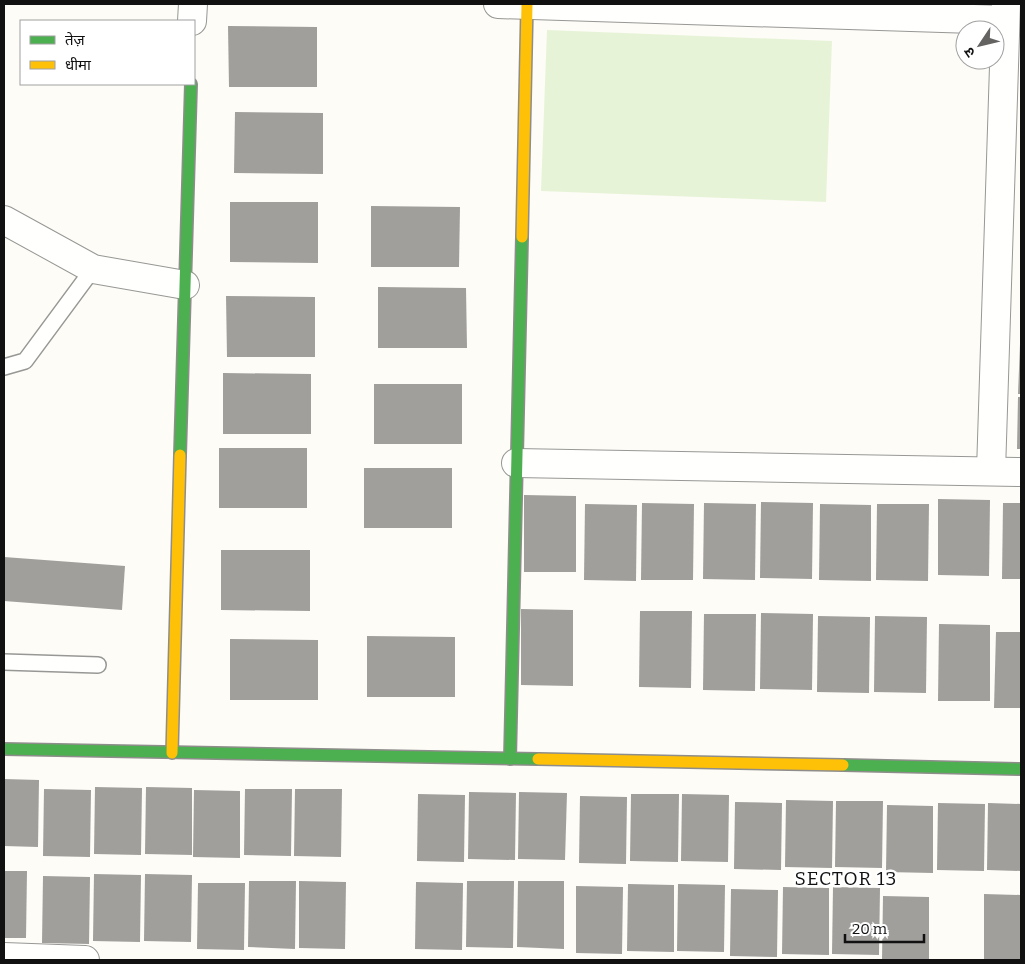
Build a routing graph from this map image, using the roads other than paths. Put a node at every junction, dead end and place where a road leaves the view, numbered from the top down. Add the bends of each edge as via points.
1 (193, 4) edge
2 (498, 4) edge
3 (527, 5) edge
4 (1006, 12) edge
5 (192, 20) edge
6 (191, 85) edge
7 (4, 220) edge
8 (93, 269) junction
9 (185, 286) junction
10 (4, 366) edge
11 (516, 463) junction
12 (991, 472) junction
13 (1021, 472) edge
14 (4, 662) edge
15 (98, 665) dead end
16 (4, 749) edge
17 (172, 753) junction
18 (510, 759) junction
19 (1021, 769) edge
20 (4, 957) edge
21 (85, 960) edge

1 - 5 street
2 - 3 street
3 - 4 street
3 - 11 street
4 - 12 street
6 - 9 street
7 - 8 street
8 - 9 street
8 - 10 lane via 25,360
9 - 17 street
11 - 12 street
11 - 18 street
12 - 13 street
14 - 15 lane
16 - 17 street
17 - 18 street
18 - 19 street
20 - 21 street

